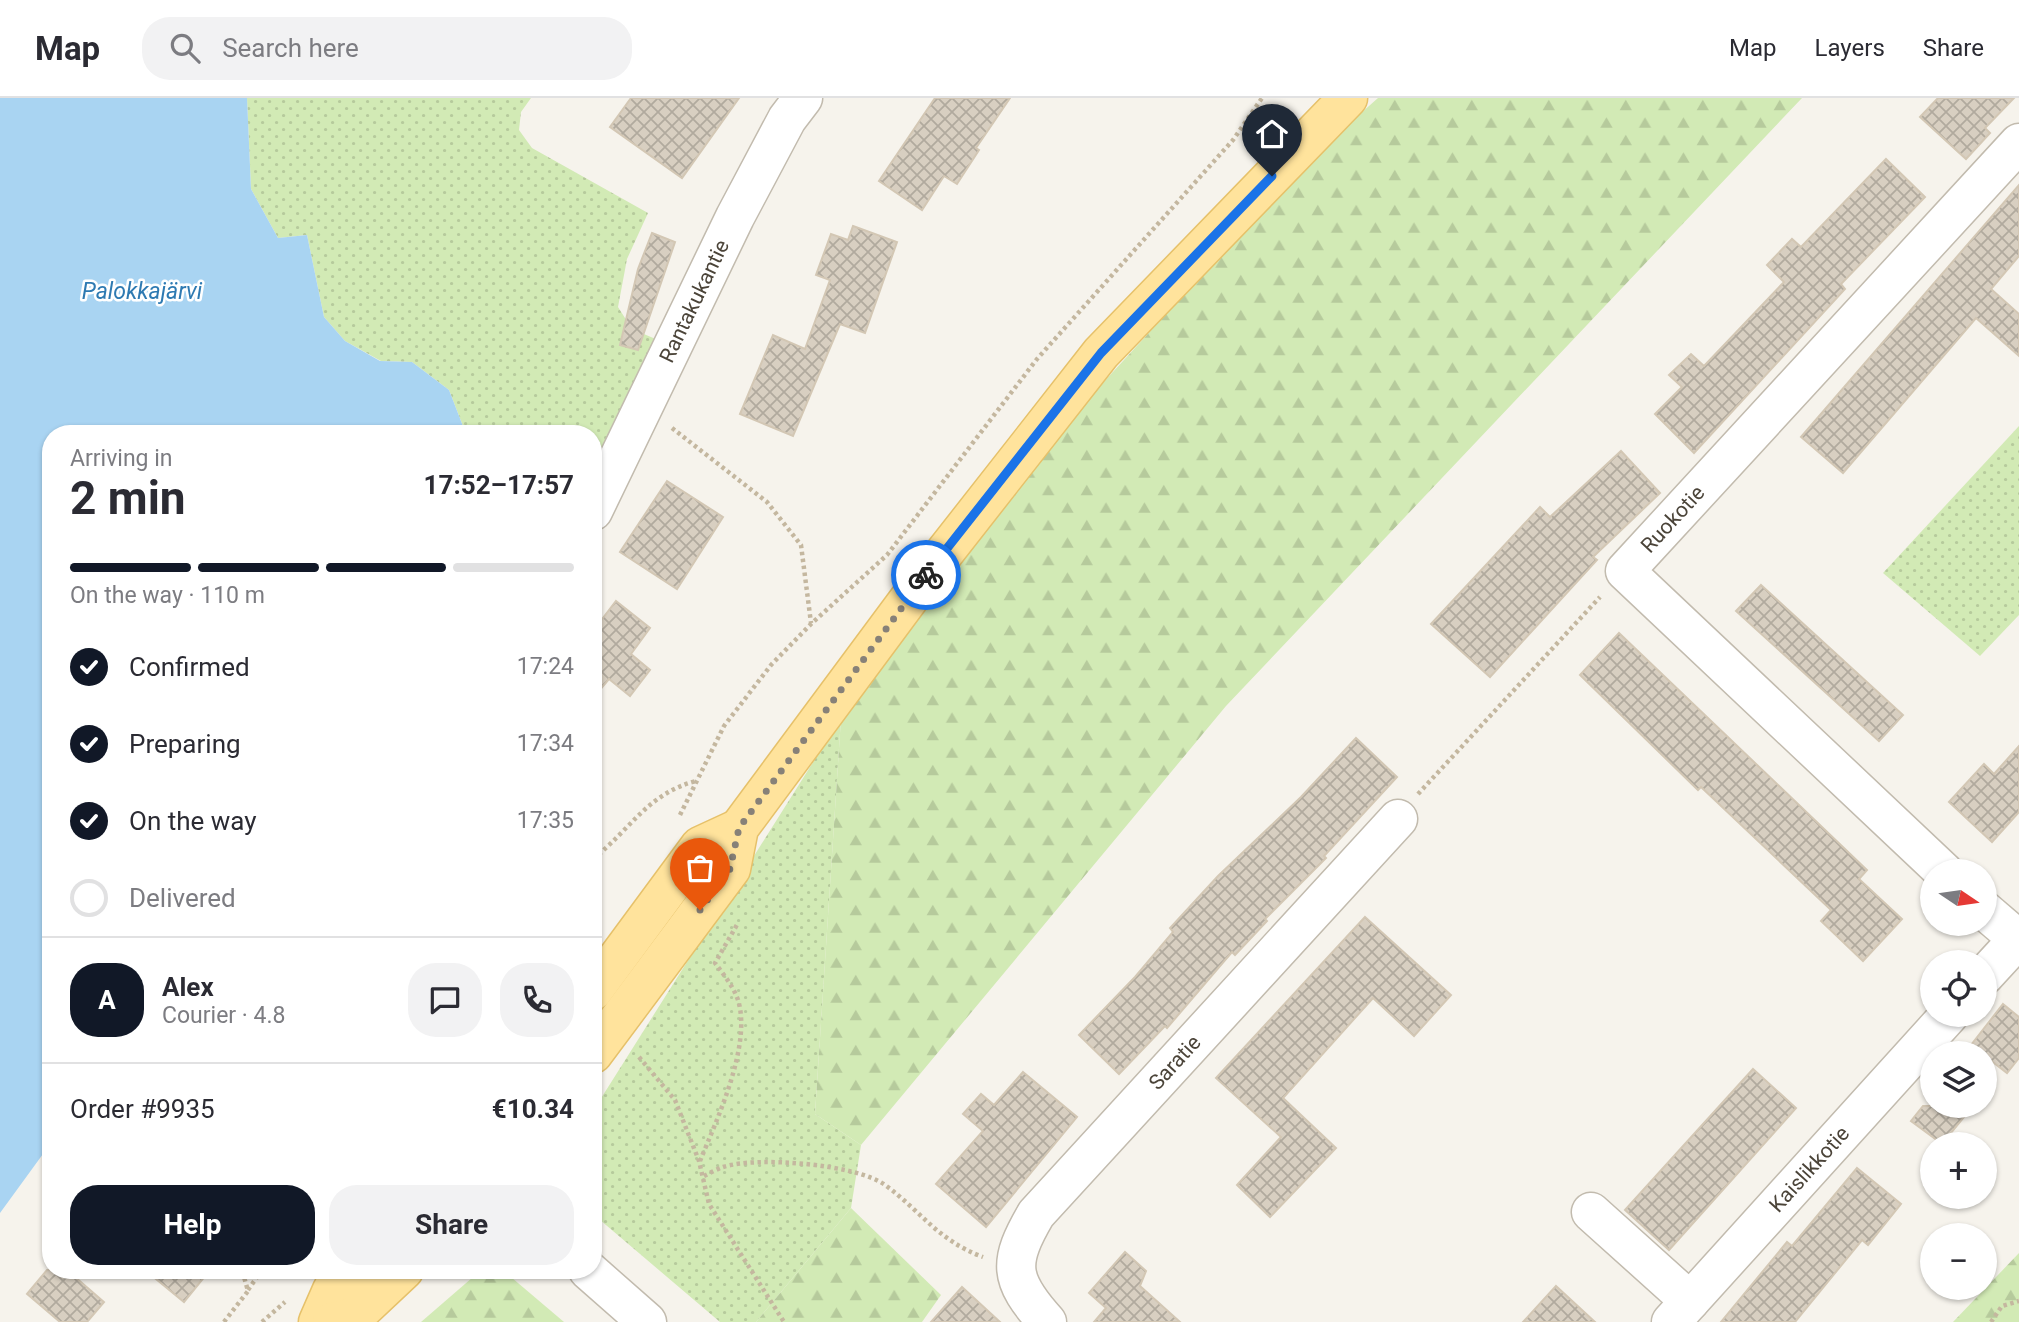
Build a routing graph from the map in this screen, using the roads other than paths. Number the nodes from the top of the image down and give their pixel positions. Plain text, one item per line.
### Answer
1 (803, 98) edge
2 (1348, 98) edge
3 (2019, 143) edge
4 (602, 491) edge
5 (1398, 819) road end
6 (739, 828) junction
7 (1930, 859) edge
8 (1997, 921) edge
9 (2018, 939) edge
10 (1997, 962) edge
11 (602, 979) edge
12 (1938, 1027) edge
13 (602, 1042) edge
14 (1591, 1212) dead end
15 (343, 1279) edge
16 (394, 1279) edge
17 (598, 1279) edge
18 (1681, 1311) edge
19 (318, 1322) edge
20 (332, 1322) edge
21 (647, 1322) edge
22 (1047, 1322) edge

1 - 4 street, Rantakukantie
2 - 6 main road
3 - 7 street, Ruokotie
5 - 22 street, Saratie
6 - 11 main road
6 - 13 main road
8 - 9 street
9 - 10 street
12 - 18 street, Kaislikkotie
14 - 18 street
15 - 19 main road
16 - 20 main road
17 - 21 street

